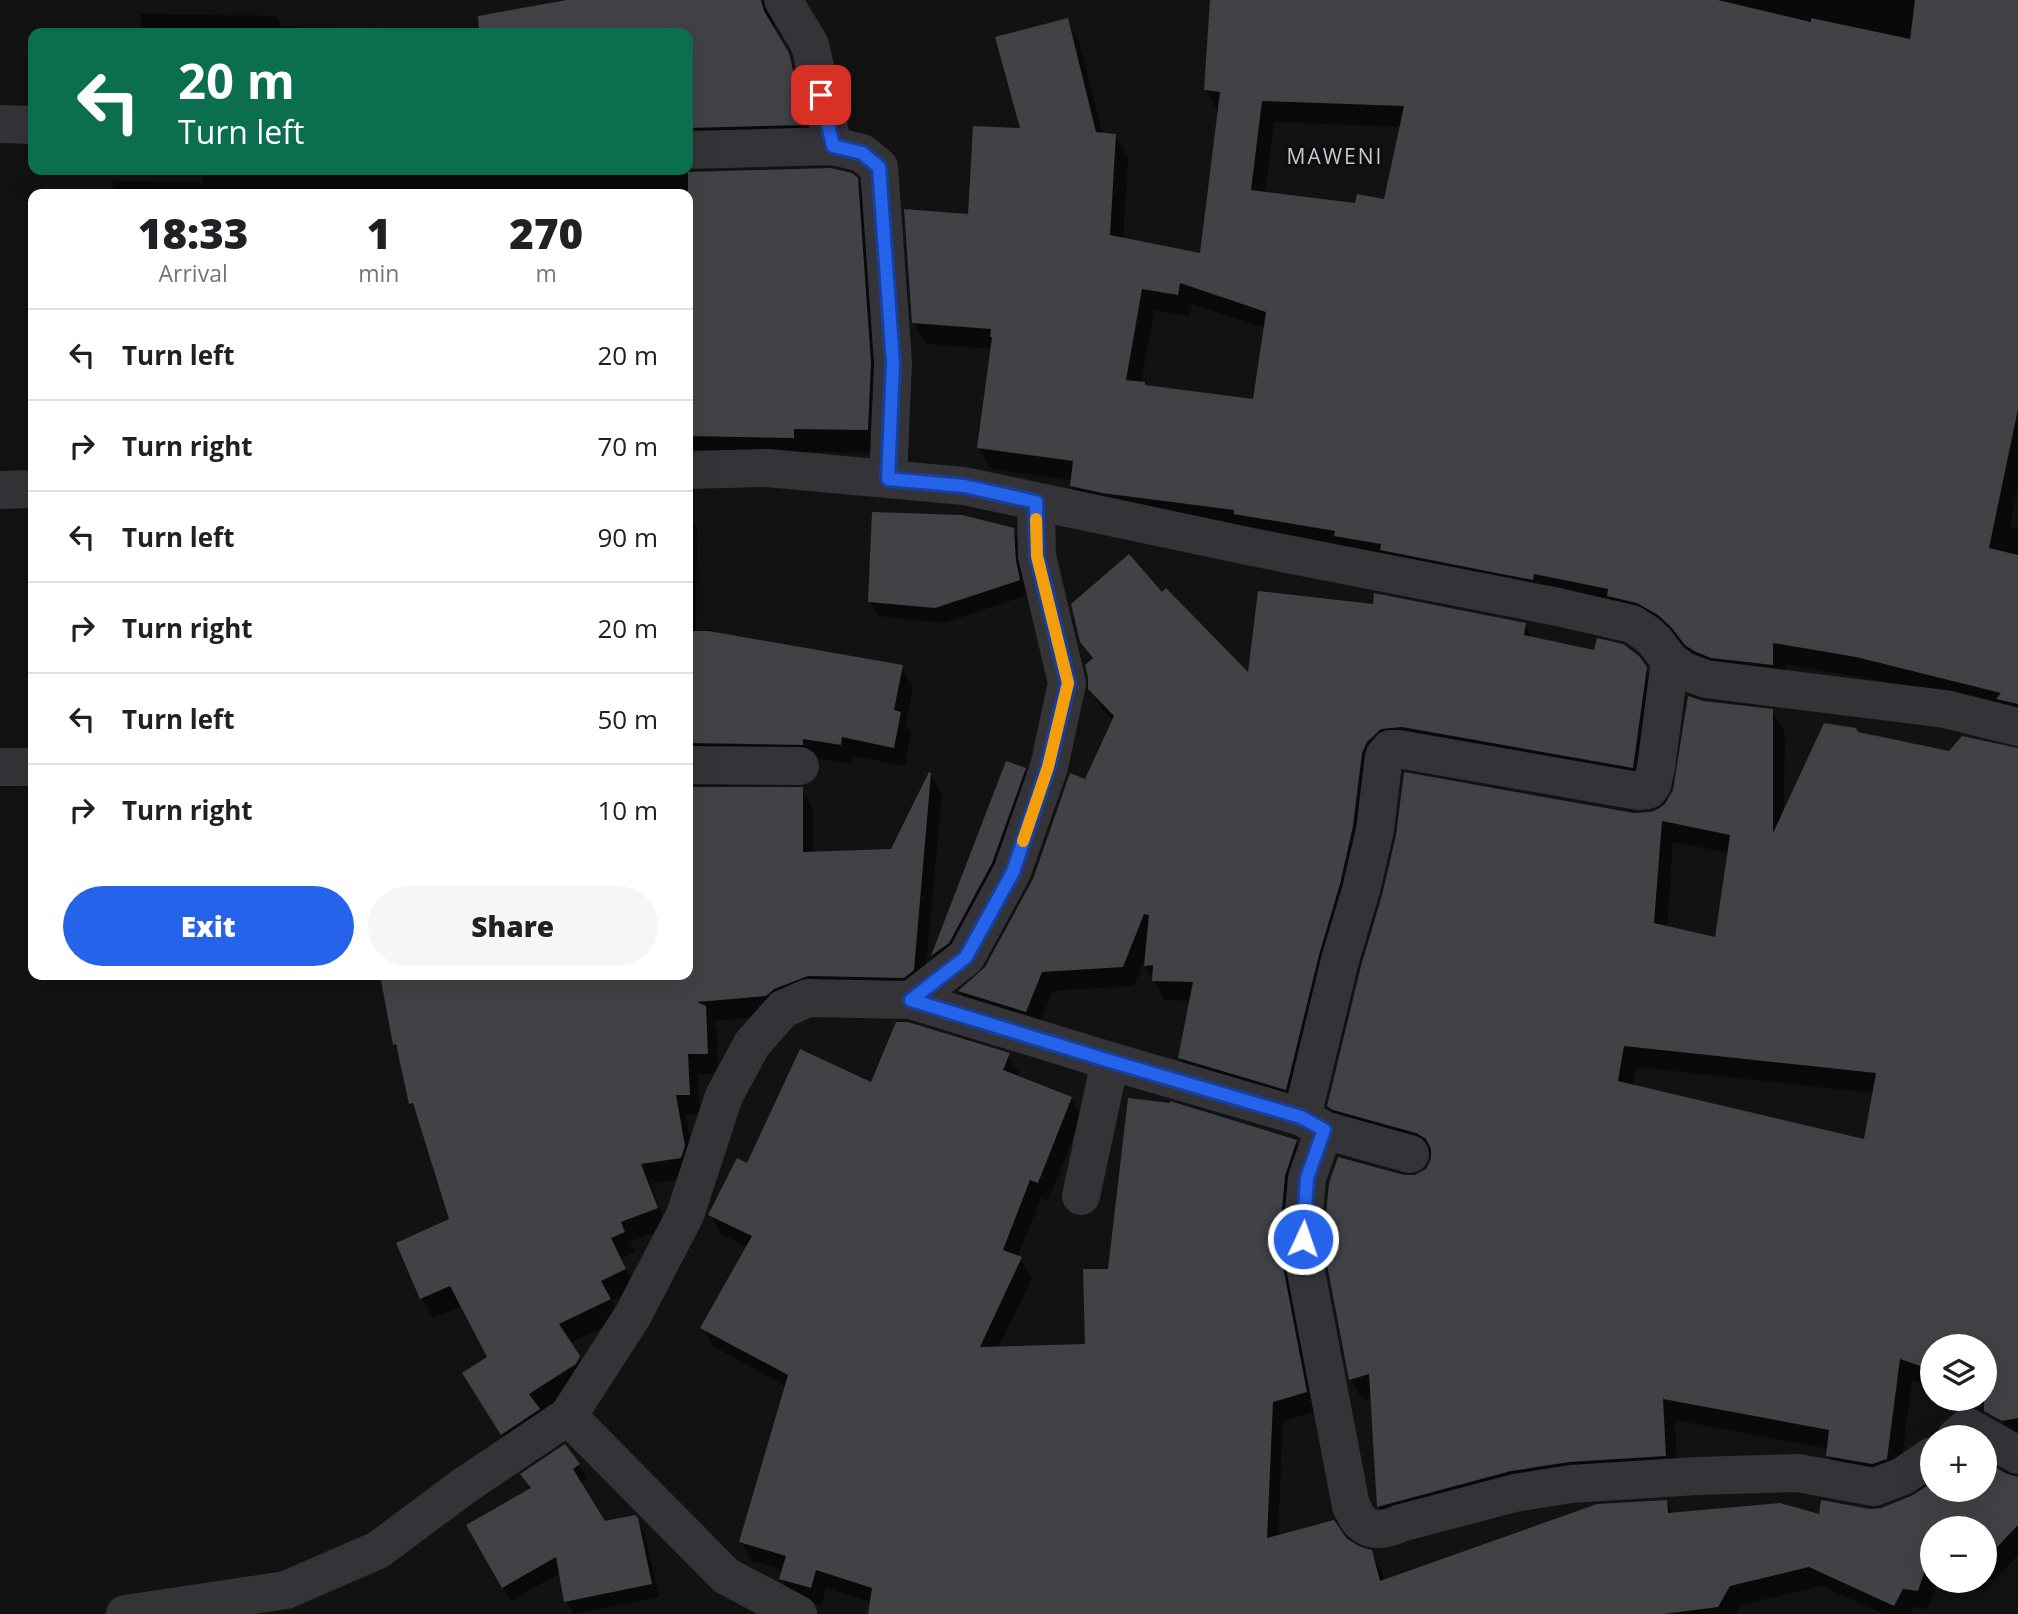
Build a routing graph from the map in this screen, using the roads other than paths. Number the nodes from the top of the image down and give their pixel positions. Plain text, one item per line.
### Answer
1 (783, 0) edge
2 (0, 124) edge
3 (28, 125) edge
4 (833, 146) junction
5 (693, 150) edge
6 (693, 470) edge
7 (888, 479) junction
8 (0, 489) edge
9 (28, 489) edge
10 (1036, 502) junction
11 (1670, 660) junction
12 (2018, 727) edge
13 (693, 765) edge
14 (800, 766) dead end
15 (0, 767) edge
16 (28, 767) edge
17 (911, 1000) junction
18 (1110, 1061) junction
19 (1313, 1124) junction
20 (1410, 1154) dead end
21 (1081, 1196) dead end
22 (568, 1416) junction
23 (1997, 1443) edge
24 (2018, 1455) edge
25 (1920, 1464) edge
26 (125, 1614) edge
27 (798, 1614) edge

1 - 4 street
2 - 3 street
4 - 5 street
4 - 7 street
6 - 7 street
7 - 10 street
8 - 9 street
10 - 11 street
10 - 17 street
11 - 12 street
11 - 19 street
13 - 14 street
15 - 16 street
17 - 18 street
17 - 22 street
18 - 19 street
18 - 21 street
19 - 20 street
19 - 25 street
22 - 26 street
22 - 27 street
23 - 24 street

